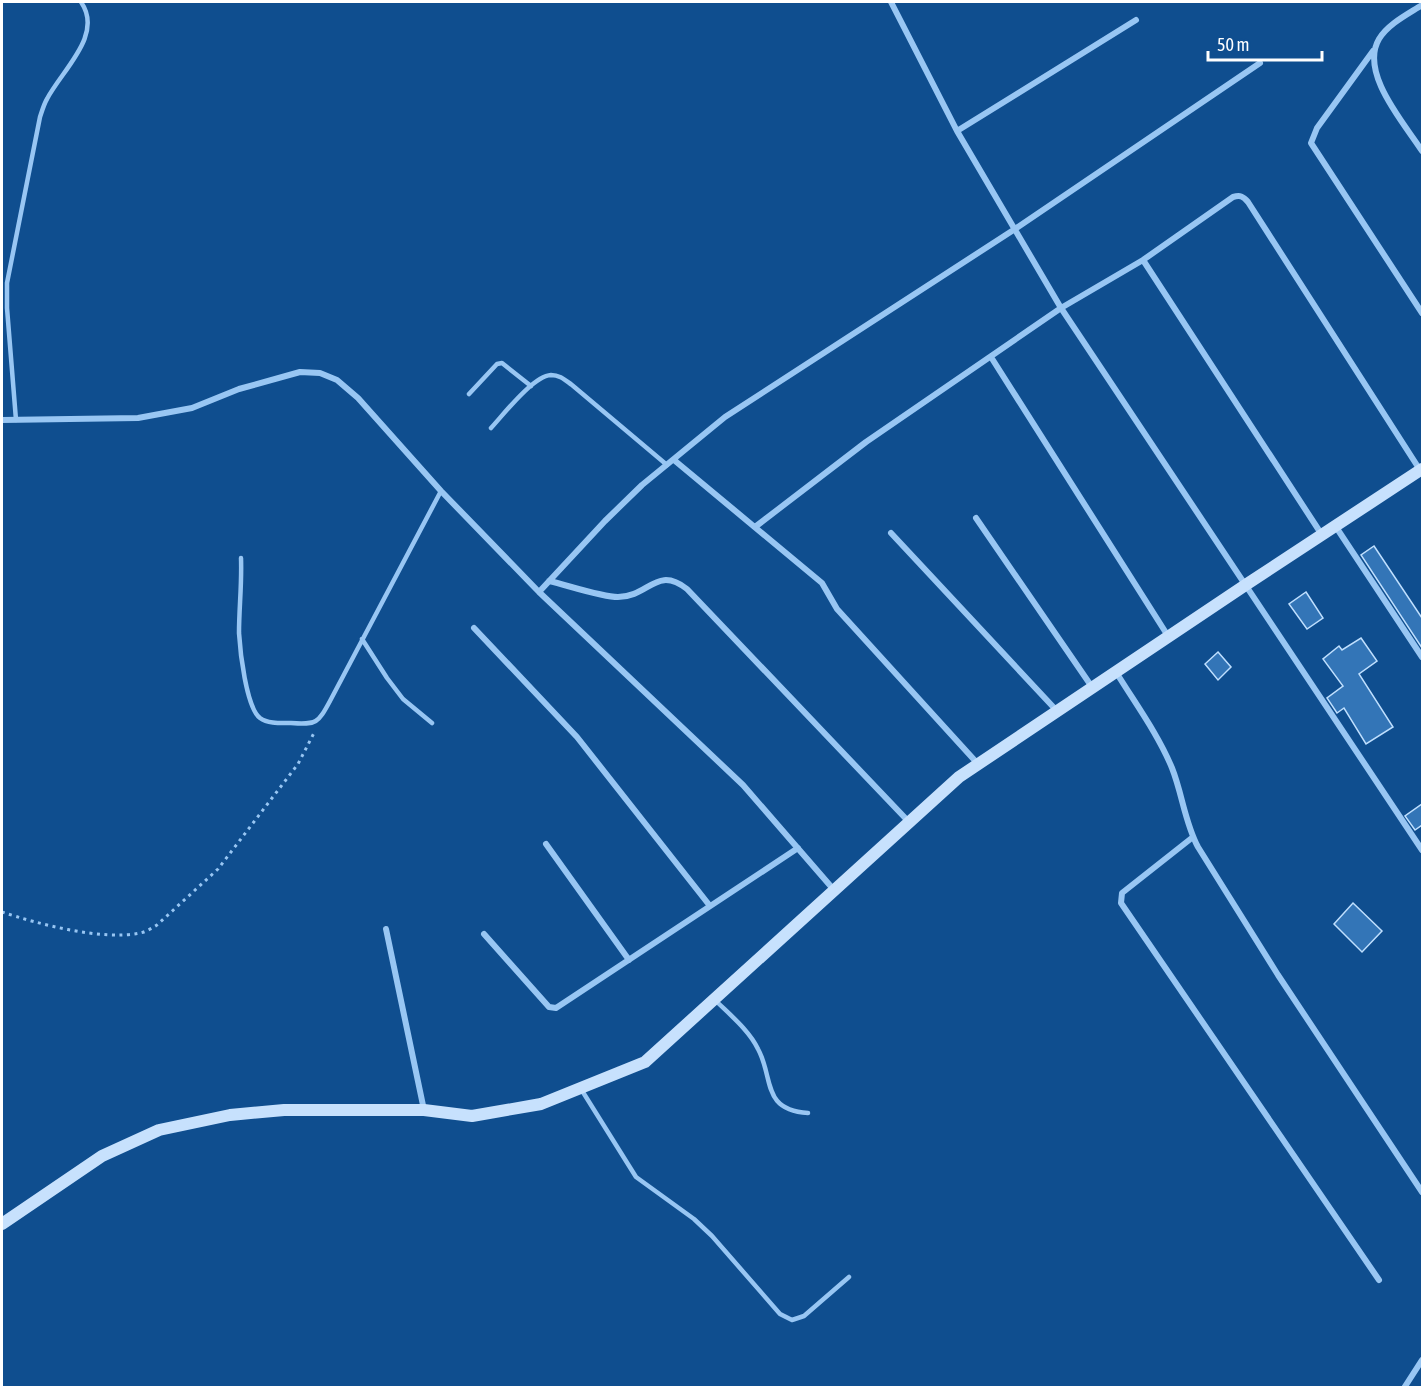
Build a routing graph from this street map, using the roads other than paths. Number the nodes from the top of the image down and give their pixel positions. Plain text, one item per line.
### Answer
1 (81, 2) edge
2 (891, 2) edge
3 (1422, 5) edge
4 (1136, 20) dead end
5 (1373, 51) junction
6 (1260, 63) dead end
7 (957, 131) junction
8 (1422, 151) edge
9 (1015, 229) junction
10 (1143, 260) junction
11 (1061, 308) junction
12 (1422, 313) edge
13 (991, 357) junction
14 (531, 386) junction
15 (469, 394) dead end
16 (2, 420) edge
17 (16, 420) junction
18 (491, 428) dead end
19 (674, 460) junction
20 (666, 465) junction
21 (1421, 470) edge
22 (441, 490) junction
23 (976, 518) dead end
24 (755, 527) junction
25 (1336, 527) junction
26 (891, 533) dead end
27 (1322, 535) junction
28 (241, 558) dead end
29 (549, 581) junction
30 (1247, 584) junction
31 (539, 592) junction
32 (474, 628) dead end
33 (1168, 636) junction
34 (362, 639) junction
35 (1422, 657) edge
36 (1116, 672) junction
37 (1092, 687) junction
38 (1057, 711) junction
39 (432, 723) dead end
40 (978, 764) junction
41 (909, 822) junction
42 (1193, 837) junction
43 (546, 844) dead end
44 (798, 848) junction
45 (1422, 849) edge
46 (834, 890) junction
47 (710, 906) junction
48 (386, 929) dead end
49 (484, 934) dead end
50 (629, 960) junction
51 (714, 999) junction
52 (580, 1089) junction
53 (424, 1110) junction
54 (808, 1113) dead end
55 (1422, 1178) edge
56 (1416, 1182) junction
57 (1422, 1192) edge
58 (2, 1224) edge
59 (849, 1277) dead end
60 (1379, 1280) dead end
61 (1422, 1360) edge
62 (1404, 1388) edge

1 - 17 lane
2 - 7 street
3 - 5 street
4 - 7 street
5 - 8 street
5 - 12 street
6 - 9 street
7 - 9 street
9 - 11 street
9 - 19 street
10 - 11 street
10 - 21 street
10 - 27 street
11 - 13 street
11 - 30 street
13 - 24 street
13 - 33 street
14 - 15 lane
14 - 18 lane
14 - 20 lane
16 - 17 street
17 - 22 street
19 - 20 street
19 - 24 street
20 - 29 street
21 - 25 main road
22 - 31 street
22 - 34 lane
23 - 37 street
24 - 40 street
25 - 27 main road
25 - 35 street
26 - 38 street
27 - 30 main road
28 - 34 lane
29 - 31 street
29 - 41 street
30 - 33 main road
30 - 45 street
31 - 44 street
32 - 47 street
33 - 36 main road
34 - 39 lane
36 - 37 main road
36 - 42 street
37 - 38 main road
38 - 40 main road
40 - 41 main road
41 - 46 main road
42 - 56 street
42 - 60 street
43 - 50 street
44 - 46 street
44 - 47 street
46 - 51 main road
47 - 50 street
48 - 53 street
49 - 50 street
51 - 52 main road
51 - 54 lane
52 - 53 main road
52 - 59 lane
53 - 58 main road
55 - 56 street
56 - 57 street
61 - 62 street

